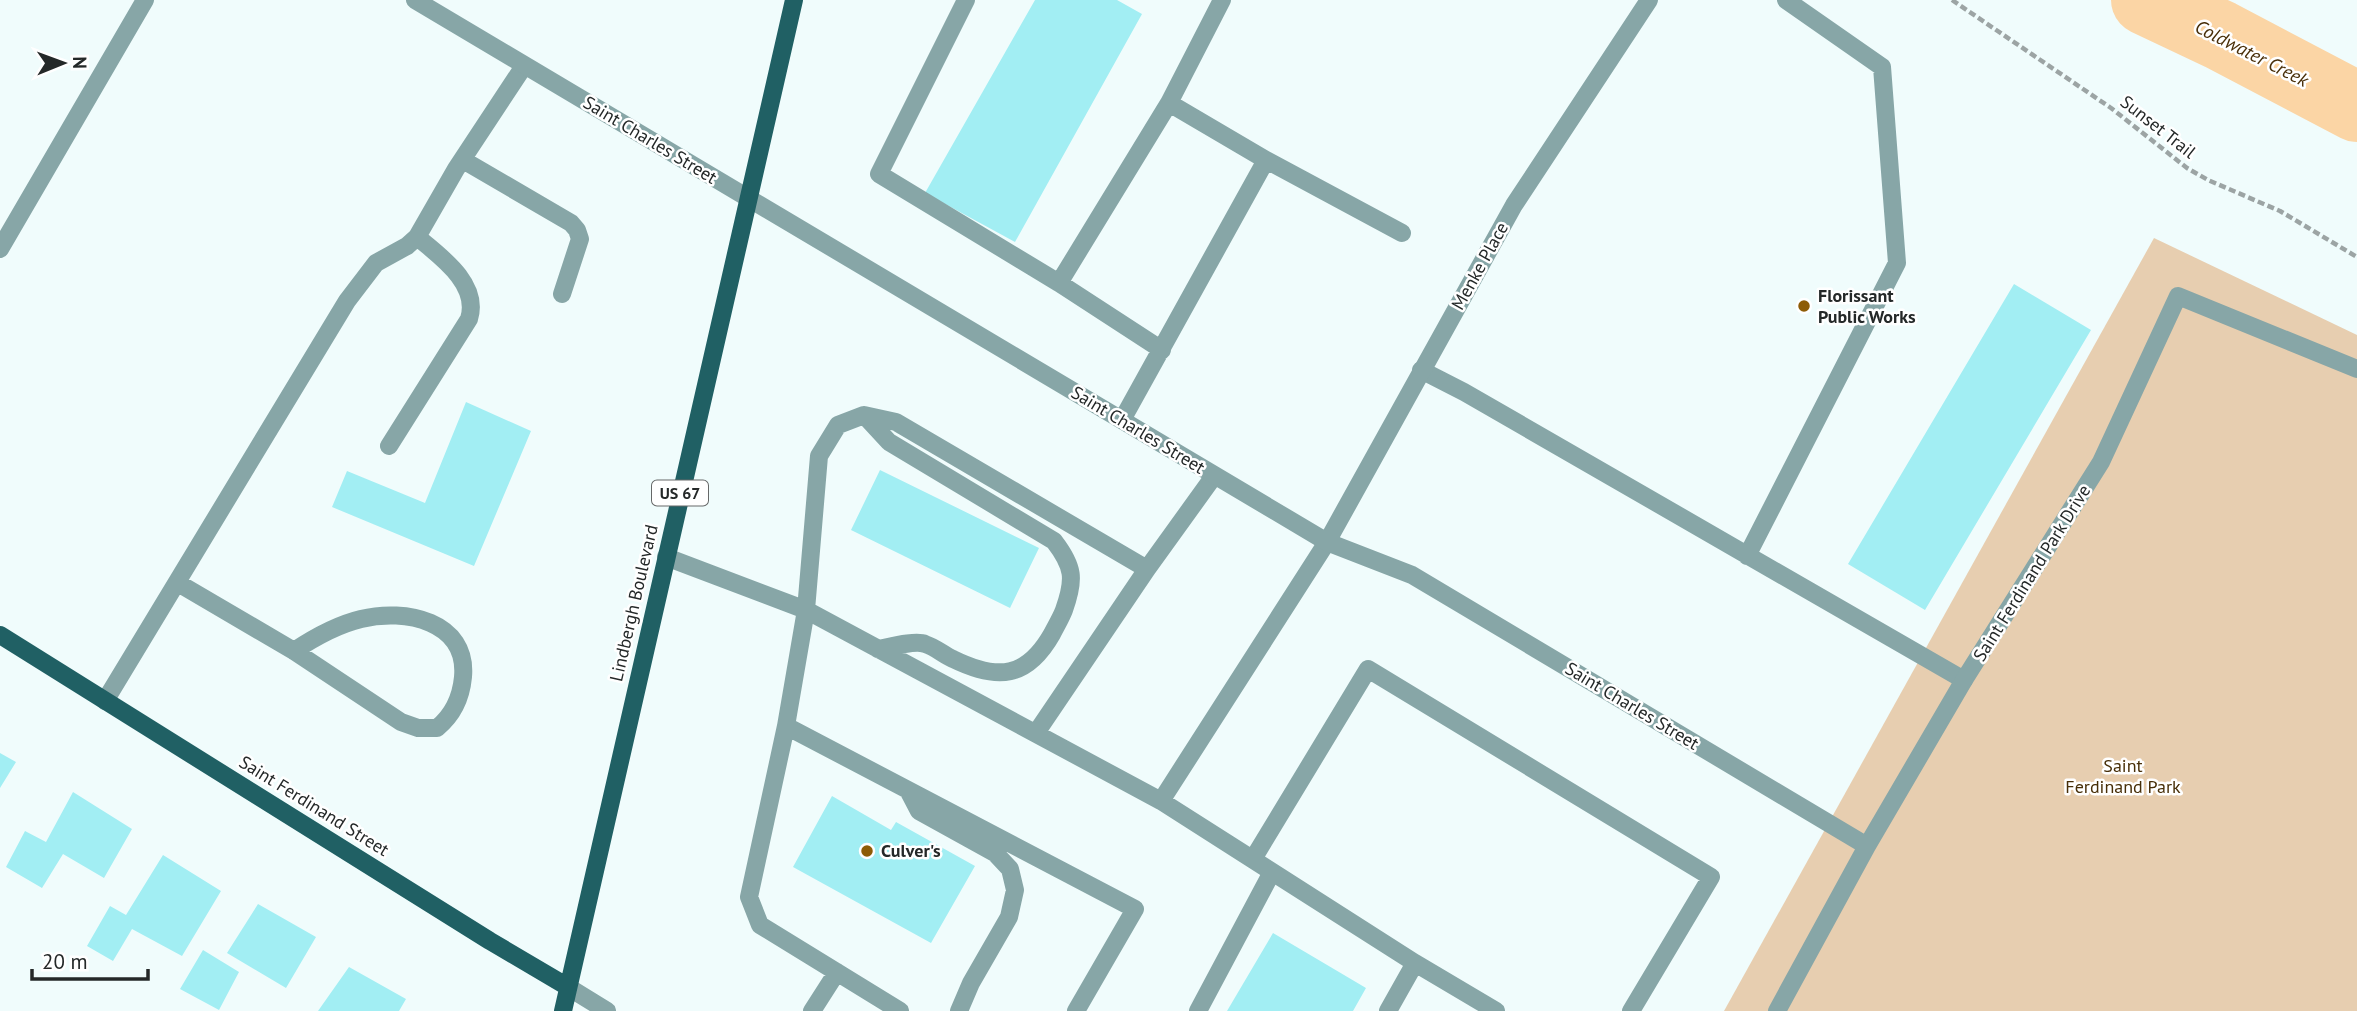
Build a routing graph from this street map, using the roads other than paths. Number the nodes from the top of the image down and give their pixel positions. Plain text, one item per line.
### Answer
1 (145, 0) edge
2 (415, 0) edge
3 (794, 0) edge
4 (966, 0) edge
5 (1222, 0) edge
6 (1649, 0) edge
7 (1786, 0) edge
8 (524, 66) junction
9 (1169, 103) junction
10 (463, 160) junction
11 (1266, 160) junction
12 (748, 198) junction
13 (1402, 233) dead end
14 (417, 237) junction
15 (0, 249) edge
16 (1059, 283) junction
17 (562, 294) dead end
18 (1162, 351) junction
19 (2357, 369) edge
20 (1421, 370) junction
21 (864, 415) junction
22 (1122, 420) junction
23 (389, 446) dead end
24 (1214, 476) junction
25 (1326, 542) junction
26 (1747, 556) junction
27 (666, 557) junction
28 (1147, 569) junction
29 (178, 583) junction
30 (806, 610) junction
31 (0, 635) edge
32 (878, 649) junction
33 (294, 651) junction
34 (1964, 680) junction
35 (105, 701) junction
36 (786, 726) junction
37 (1036, 733) junction
38 (908, 790) junction
39 (1161, 801) junction
40 (1867, 846) junction
41 (1253, 859) junction
42 (1272, 872) junction
43 (1415, 963) junction
44 (837, 972) junction
45 (568, 987) junction
46 (562, 1011) edge
47 (607, 1011) edge
48 (811, 1011) edge
49 (900, 1011) edge
50 (959, 1011) edge
51 (1076, 1011) edge
52 (1198, 1011) edge
53 (1388, 1011) edge
54 (1496, 1011) edge
55 (1631, 1011) edge
56 (1777, 1011) edge

1 - 15 street
2 - 8 street, Saint Charles Street
3 - 12 main road, Lindbergh Boulevard / US 67
4 - 16 street
5 - 9 street
6 - 20 street, Menke Place
7 - 26 street
8 - 10 street
8 - 12 street, Saint Charles Street
9 - 11 street
9 - 16 street
10 - 14 street
10 - 17 street
11 - 13 street
11 - 18 street
12 - 22 street, Saint Charles Street
12 - 27 main road, Lindbergh Boulevard / US 67
14 - 23 street
14 - 29 street
16 - 18 street
18 - 22 street
19 - 34 street, Saint Ferdinand Park Drive
20 - 25 street, Menke Place
20 - 26 street
21 - 28 street
21 - 30 street
21 - 32 street
22 - 24 street, Saint Charles Street
24 - 25 street, Saint Charles Street
24 - 28 street
25 - 39 street, Menke Place
25 - 40 street, Saint Charles Street
26 - 34 street
27 - 30 street
27 - 45 main road, Lindbergh Boulevard / US 67
28 - 37 street
29 - 33 street
29 - 35 street
30 - 32 street
30 - 36 street
31 - 35 main road, Saint Ferdinand Street
32 - 37 street
33 - 33 street
34 - 40 street, Saint Ferdinand Park Drive
35 - 45 main road, Saint Ferdinand Street
36 - 38 street
36 - 44 street
37 - 39 street
38 - 50 street
38 - 51 street
39 - 41 street
40 - 56 street, Saint Ferdinand Park Drive
41 - 42 street
41 - 55 street
42 - 43 street
42 - 52 street
43 - 53 street
43 - 54 street
44 - 48 street
44 - 49 street
45 - 46 main road, Lindbergh Boulevard / US 67
45 - 47 street, Saint Ferdinand Street

